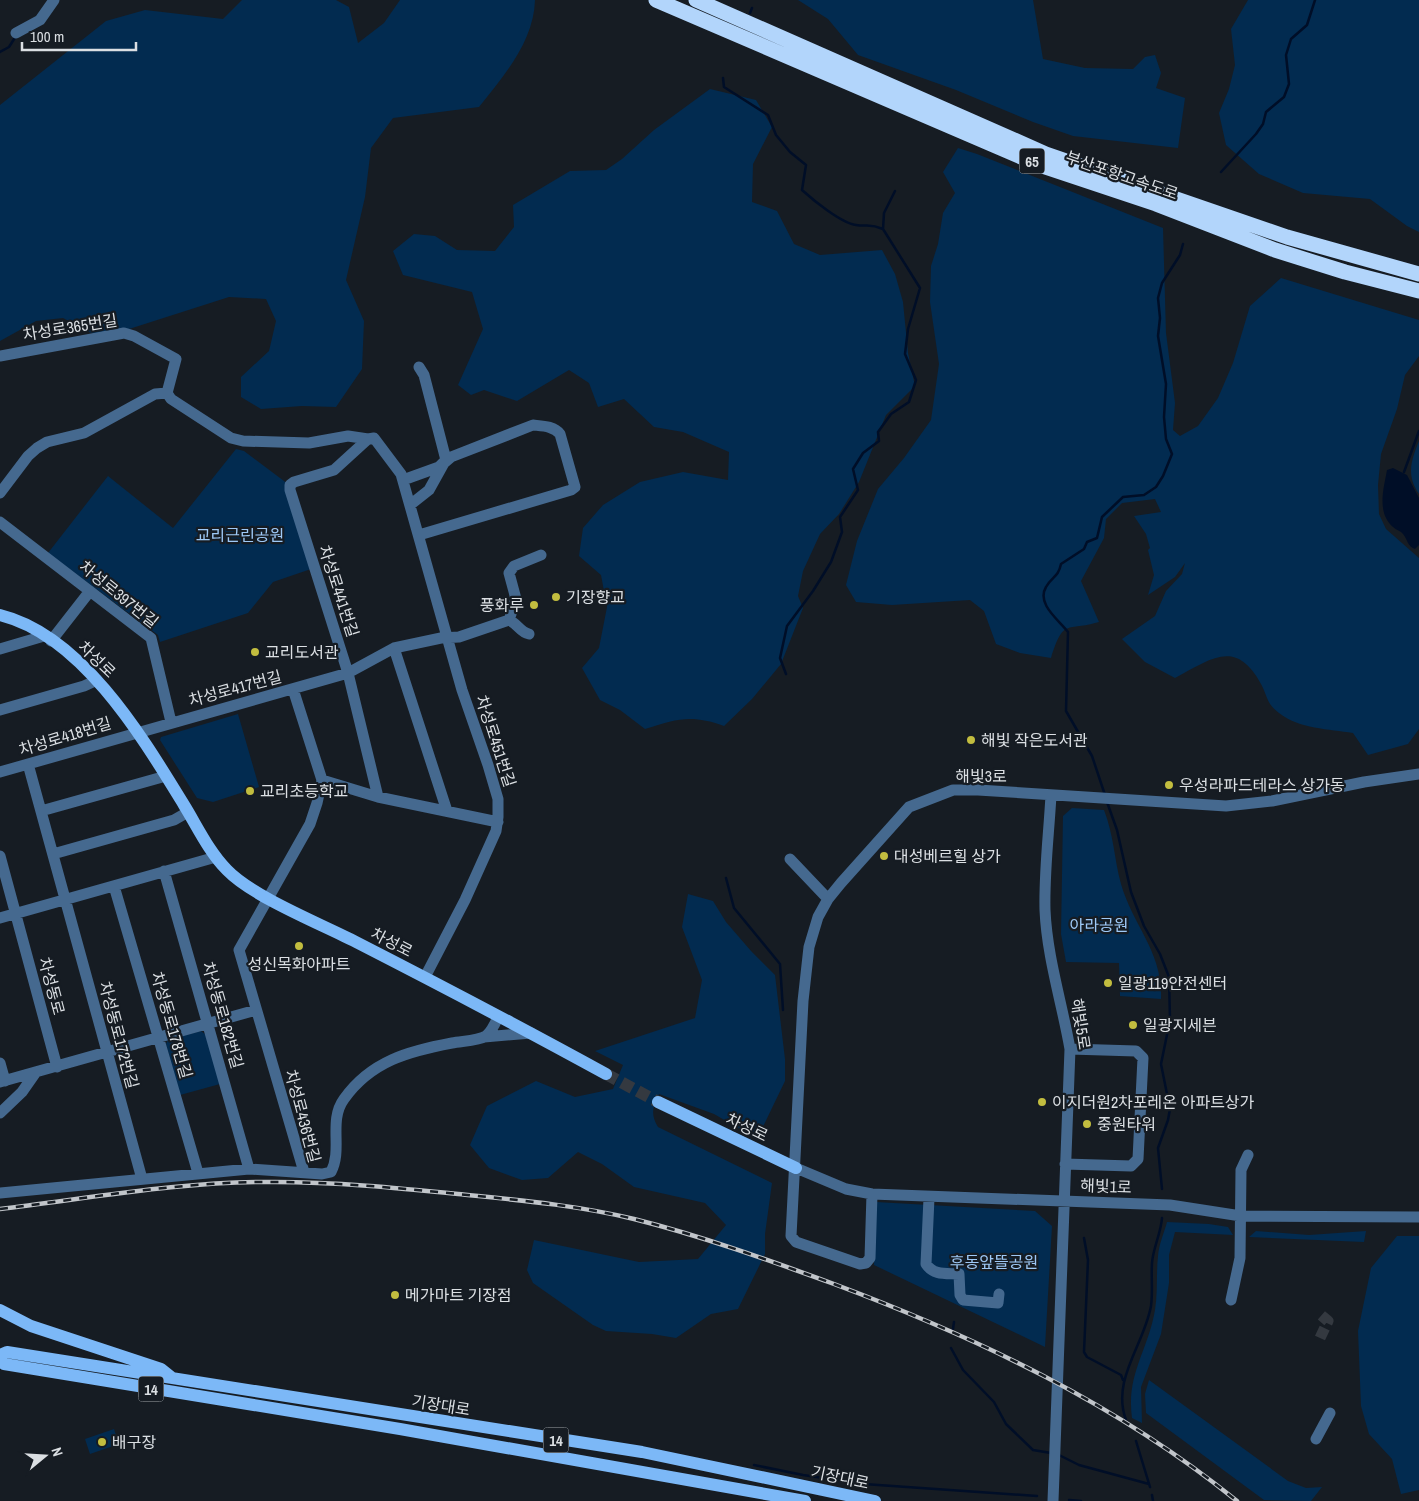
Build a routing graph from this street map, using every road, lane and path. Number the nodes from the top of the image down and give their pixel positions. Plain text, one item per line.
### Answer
1 (54, 0) edge
2 (656, 0) edge
3 (696, 0) edge
4 (17, 33) dead end
5 (1419, 274) edge
6 (1419, 291) edge
7 (0, 356) edge
8 (419, 367) dead end
9 (167, 393) junction
10 (368, 439) junction
11 (444, 463) junction
12 (403, 480) junction
13 (0, 492) edge
14 (410, 505) junction
15 (0, 522) edge
16 (419, 535) junction
17 (541, 555) dead end
18 (90, 591) junction
19 (0, 615) edge
20 (509, 620) junction
21 (530, 634) dead end
22 (449, 637) junction
23 (48, 638) junction
24 (0, 648) edge
25 (394, 648) junction
26 (348, 673) junction
27 (97, 680) junction
28 (293, 689) junction
29 (0, 710) edge
30 (171, 722) junction
31 (138, 731) junction
32 (28, 764) junction
33 (0, 772) edge
34 (1419, 774) edge
35 (166, 776) junction
36 (322, 780) junction
37 (1051, 795) junction
38 (378, 796) junction
39 (41, 811) junction
40 (447, 811) junction
41 (188, 812) junction
42 (498, 822) junction
43 (53, 854) junction
44 (0, 856) edge
45 (216, 856) junction
46 (790, 859) dead end
47 (164, 872) junction
48 (114, 886) junction
49 (268, 897) junction
50 (828, 899) junction
51 (65, 900) junction
52 (16, 914) junction
53 (0, 918) edge
54 (426, 977) junction
55 (256, 1010) junction
56 (498, 1017) junction
57 (208, 1024) junction
58 (531, 1033) junction
59 (484, 1037) junction
60 (160, 1038) junction
61 (1070, 1050) junction
62 (107, 1052) junction
63 (0, 1063) edge
64 (57, 1067) junction
65 (36, 1072) junction
66 (606, 1074) tunnel mouth
67 (2, 1082) edge
68 (658, 1102) tunnel mouth
69 (0, 1113) edge
70 (1248, 1155) dead end
71 (1065, 1164) junction
72 (796, 1168) junction
73 (249, 1169) junction
74 (304, 1172) junction
75 (198, 1173) junction
76 (142, 1179) junction
77 (0, 1193) edge
78 (872, 1194) junction
79 (929, 1198) junction
80 (1064, 1201) junction
81 (1241, 1216) junction
82 (1419, 1217) edge
83 (999, 1294) dead end
84 (1234, 1300) dead end
85 (0, 1310) edge
86 (0, 1354) edge
87 (0, 1360) edge
88 (173, 1379) junction
89 (1330, 1413) dead end
90 (1316, 1439) dead end
91 (805, 1501) edge
92 (875, 1501) edge
93 (1053, 1501) edge

1 - 4 street
2 - 6 highway, 부산포항고속도로 / 65
3 - 5 highway, 부산포항고속도로 / 65
7 - 9 street, 차성로365번길
8 - 11 street
9 - 10 street
9 - 13 street
10 - 12 street, 차성로451번길
10 - 26 street, 차성로441번길
11 - 12 street
11 - 14 street
11 - 16 street
12 - 14 street, 차성로451번길
14 - 16 street, 차성로451번길
15 - 18 street, 차성로397번길
16 - 22 street, 차성로451번길
17 - 20 street
18 - 23 street
18 - 30 street, 차성로397번길
19 - 23 main road, 차성로
20 - 21 street
20 - 22 street, 차성로417번길
22 - 25 street, 차성로417번길
22 - 42 street, 차성로451번길
23 - 24 street
23 - 27 main road, 차성로
25 - 26 street, 차성로417번길
25 - 40 street
26 - 28 street, 차성로417번길
26 - 38 street, 차성로441번길
27 - 29 street
27 - 31 main road, 차성로
28 - 30 street, 차성로417번길
28 - 36 street
30 - 31 street, 차성로417번길
31 - 32 street, 차성로418번길
31 - 35 main road, 차성로
32 - 33 street, 차성로418번길
32 - 39 street
34 - 37 street, 해빛3로
35 - 39 street
35 - 41 main road, 차성로
36 - 38 street
36 - 49 street, 차성로436번길
37 - 50 street, 해빛3로
37 - 61 street, 해빛5로
38 - 40 street
39 - 43 street
40 - 42 street
41 - 43 street
41 - 45 main road, 차성로
42 - 54 street, 차성로451번길
43 - 51 street
44 - 52 street, 차성동로
45 - 47 street
45 - 49 main road, 차성로
46 - 50 street
47 - 48 street
47 - 57 street, 차성동로182번길
48 - 51 street
48 - 60 street, 차성동로178번길
49 - 54 main road, 차성로
49 - 55 street, 차성로436번길
50 - 72 street, 해빛3로
51 - 52 street
51 - 62 street, 차성동로172번길
52 - 53 street
52 - 64 street, 차성동로
54 - 56 main road, 차성로
55 - 57 street
55 - 74 street, 차성로436번길
56 - 58 main road, 차성로
56 - 59 street
57 - 60 street
57 - 73 street, 차성동로182번길
58 - 59 street
58 - 66 main road, 차성로
59 - 74 street
60 - 62 street
60 - 75 street, 차성동로178번길
61 - 71 street, 해빛5로
61 - 71 street
62 - 64 street
62 - 76 street, 차성동로172번길
63 - 67 street
64 - 65 street
65 - 67 street
65 - 69 street
68 - 72 main road, 차성로
70 - 81 street
71 - 80 street, 해빛5로
72 - 78 street, 해빛1로
72 - 78 street, 해빛3로
73 - 74 street, 차성로436번길
73 - 75 street, 차성로436번길
75 - 76 street, 차성로436번길
76 - 77 street, 차성로436번길
78 - 79 street, 해빛1로
79 - 80 street, 해빛1로
79 - 83 street
80 - 81 street, 해빛1로
80 - 93 street, 해빛5로
81 - 82 street, 해빛1로
81 - 84 street
85 - 88 main road
86 - 88 main road, 기장대로 / 14
87 - 91 main road, 기장대로 / 14
88 - 92 main road, 기장대로 / 14
89 - 90 street

